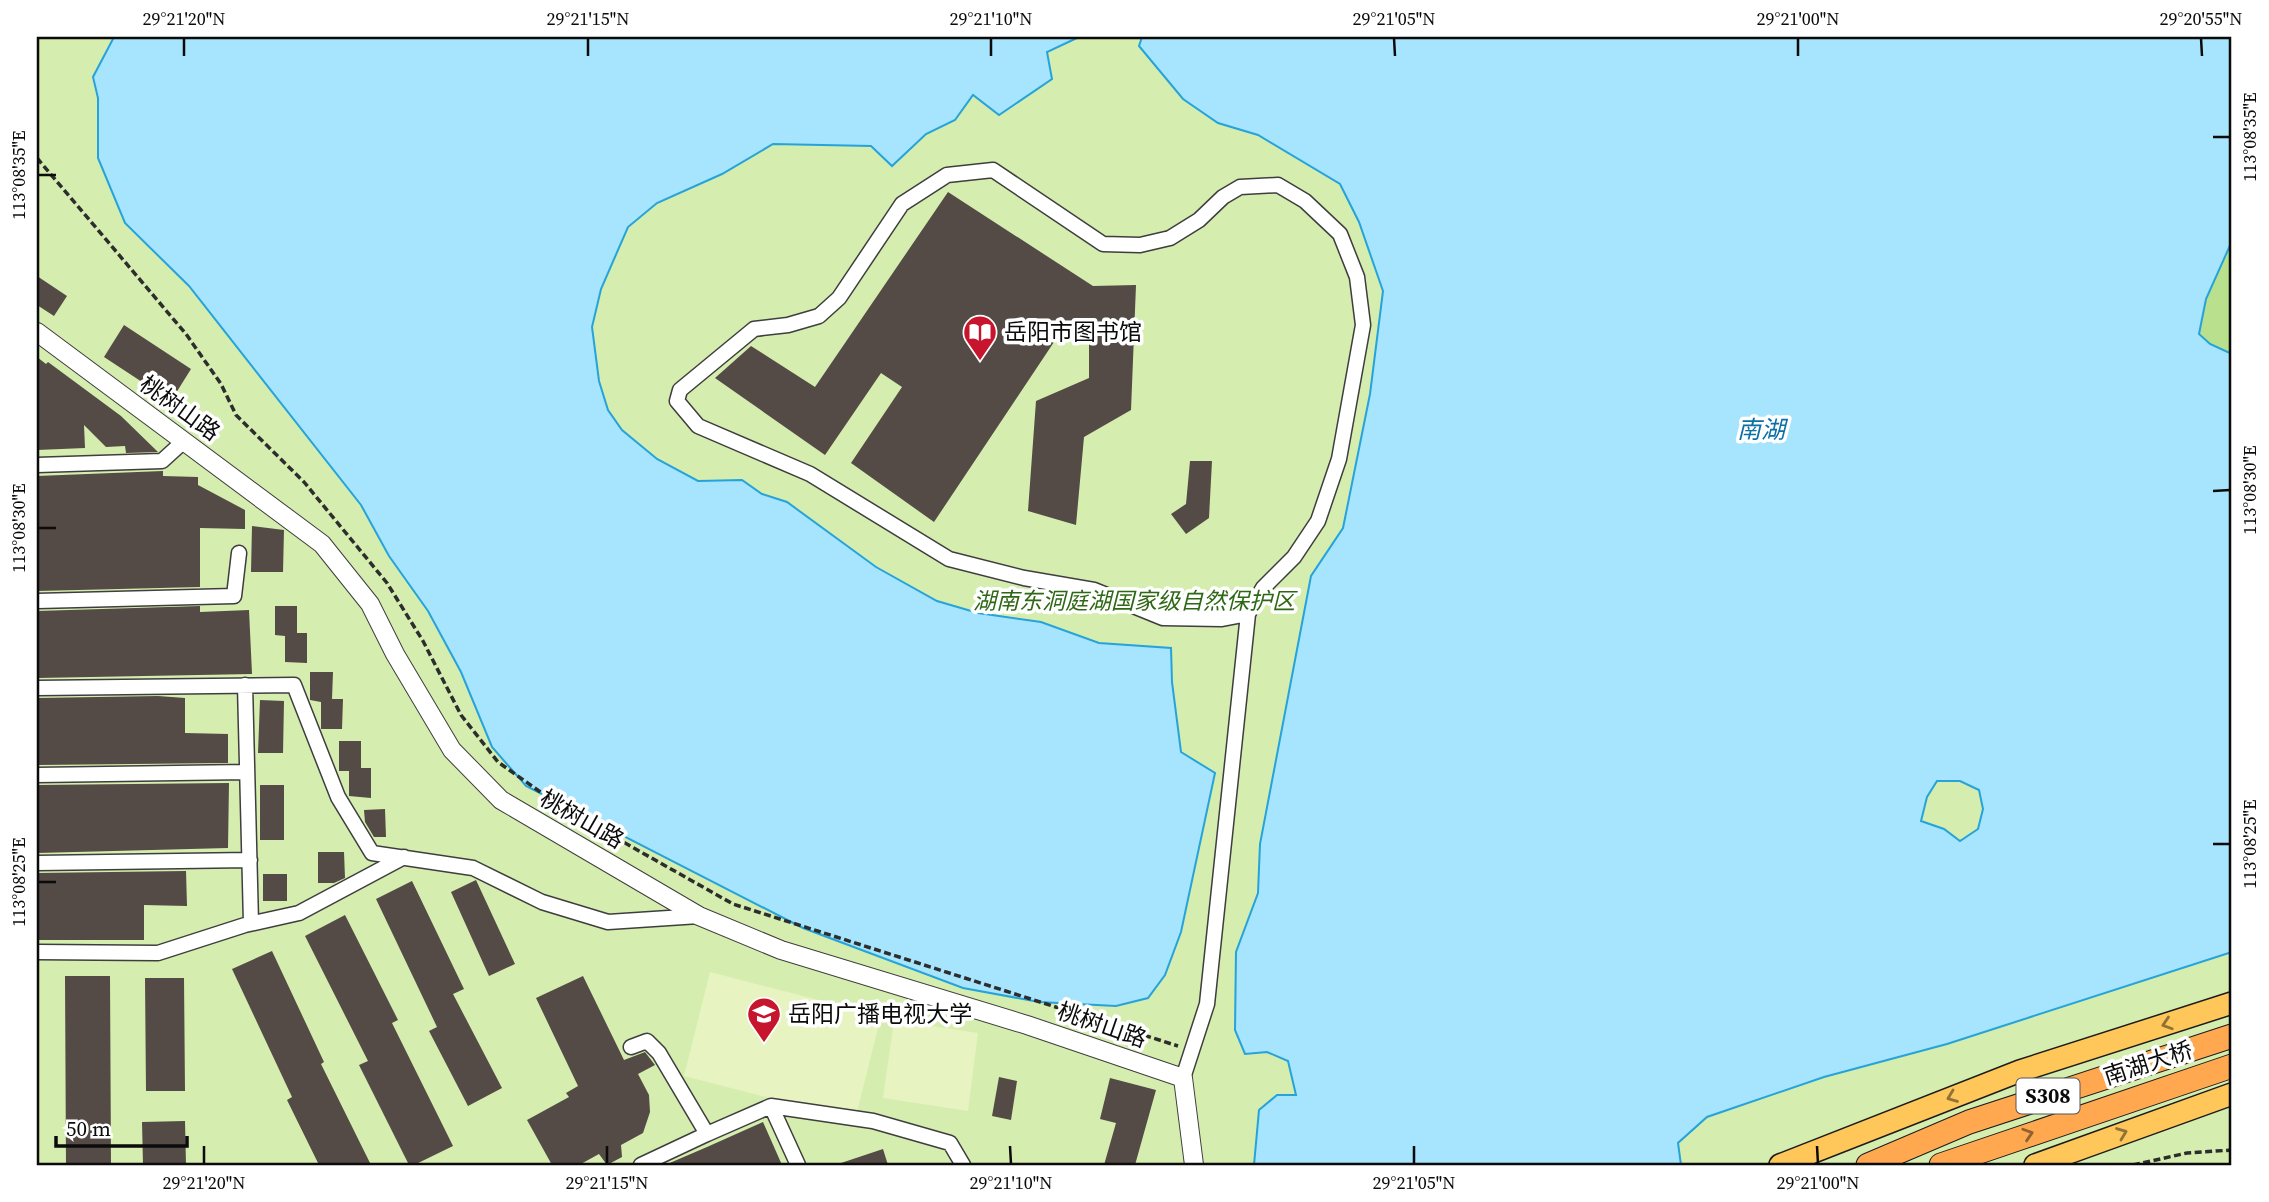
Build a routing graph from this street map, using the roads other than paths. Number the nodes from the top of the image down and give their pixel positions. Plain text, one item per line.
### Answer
1 (37, 332) edge
2 (184, 441) junction
3 (37, 465) edge
4 (239, 553) dead end
5 (37, 601) edge
6 (1248, 614) junction
7 (245, 685) junction
8 (37, 688) edge
9 (247, 772) junction
10 (37, 775) edge
11 (404, 857) junction
12 (250, 860) junction
13 (37, 863) edge
14 (699, 916) junction
15 (251, 923) junction
16 (37, 952) edge
17 (2232, 1003) edge
18 (2232, 1036) edge
19 (631, 1047) dead end
20 (2232, 1066) edge
21 (1183, 1078) junction
22 (2232, 1094) edge
23 (771, 1106) junction
24 (707, 1134) junction
25 (641, 1165) edge
26 (798, 1165) edge
27 (963, 1165) edge
28 (1194, 1165) edge
29 (1780, 1165) edge
30 (1868, 1165) edge
31 (1941, 1165) edge
32 (2035, 1165) edge

1 - 2 street, 桃树山路
2 - 3 street
2 - 14 street, 桃树山路
4 - 5 street
6 - 6 street
6 - 21 street
7 - 8 street
7 - 9 street
7 - 11 street
9 - 10 street
9 - 12 street
11 - 14 street
11 - 15 street
12 - 13 street
12 - 15 street
14 - 21 street, 桃树山路
15 - 16 street
17 -> 29 main road
18 - 30 highway, 南湖大桥 / S308
19 - 24 street
31 -> 20 highway, 南湖大桥 / S308
21 - 28 street
32 -> 22 main road
23 - 24 street
23 - 26 street
23 - 27 street
24 - 25 street

